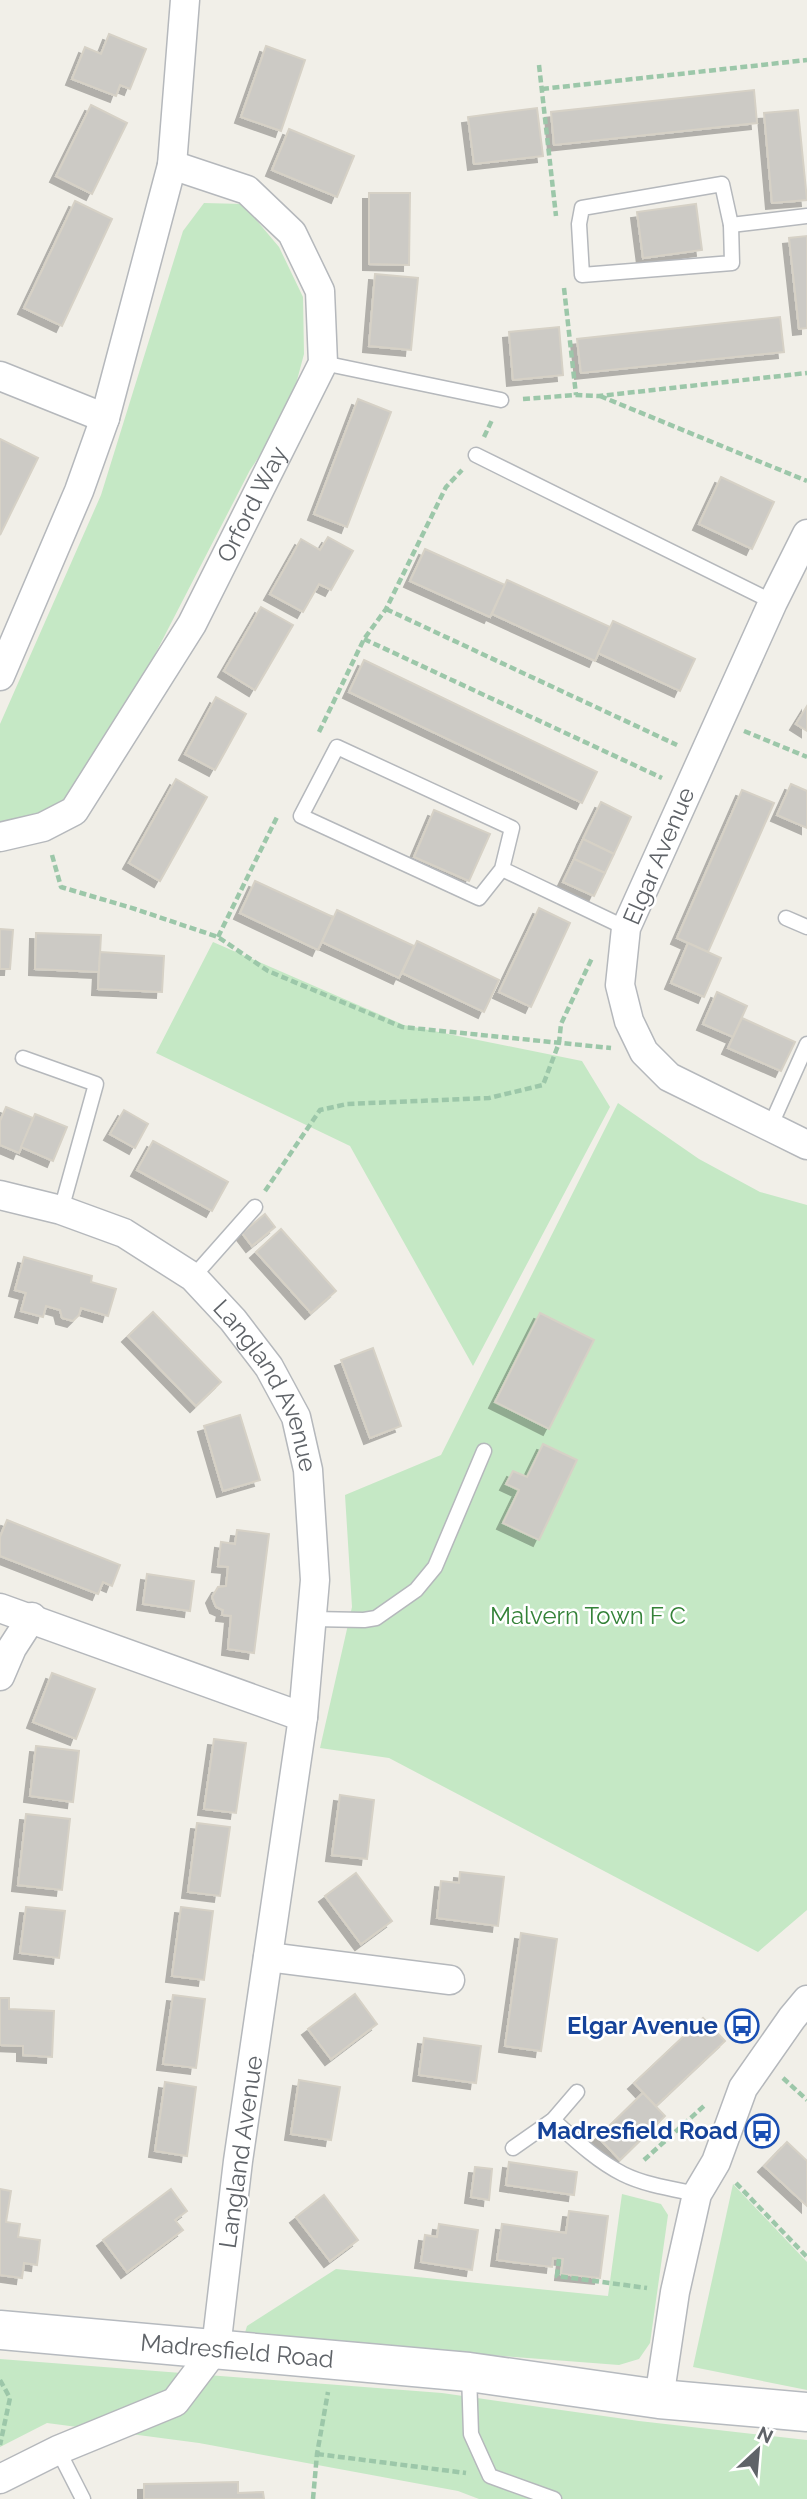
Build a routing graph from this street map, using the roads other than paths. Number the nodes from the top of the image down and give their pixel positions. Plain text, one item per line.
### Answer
1 (185, 0) edge
2 (172, 165) junction
3 (807, 216) edge
4 (731, 225) junction
5 (323, 363) junction
6 (0, 376) edge
7 (500, 401) road end
8 (105, 418) junction
9 (476, 455) road end
10 (807, 534) edge
11 (773, 602) junction
12 (0, 676) edge
13 (0, 837) edge
14 (502, 869) junction
15 (786, 918) dead end
16 (618, 924) junction
17 (807, 927) edge
18 (807, 1044) edge
19 (23, 1058) dead end
20 (770, 1127) junction
21 (807, 1144) edge
22 (0, 1195) edge
23 (255, 1206) road end
24 (61, 1210) junction
25 (193, 1278) junction
26 (484, 1451) dead end
27 (0, 1608) edge
28 (32, 1617) junction
29 (313, 1619) junction
30 (0, 1676) edge
31 (303, 1717) junction
32 (268, 1957) junction
33 (450, 1980) dead end
34 (807, 2000) edge
35 (578, 2092) dead end
36 (553, 2120) junction
37 (513, 2148) dead end
38 (697, 2194) junction
39 (0, 2330) edge
40 (216, 2348) junction
41 (469, 2372) junction
42 (659, 2399) junction
43 (807, 2412) edge
44 (58, 2450) junction
45 (0, 2479) edge
46 (83, 2499) edge
47 (554, 2499) edge

1 - 2 street
2 - 5 street, Orford Way
2 - 8 street
3 - 4 lane
4 - 4 lane
5 - 7 lane
5 - 13 street, Orford Way
6 - 8 street
8 - 12 street
9 - 11 lane
10 - 11 street, Elgar Avenue
11 - 16 street, Elgar Avenue
14 - 14 lane
14 - 16 lane
15 - 17 lane
16 - 20 street, Elgar Avenue
18 - 20 lane
19 - 24 lane
20 - 21 street, Elgar Avenue
22 - 24 street, Langland Avenue
23 - 25 lane
24 - 25 street, Langland Avenue
25 - 29 street, Langland Avenue
26 - 29 lane
27 - 28 street
28 - 30 street
28 - 31 street
29 - 31 street, Langland Avenue
31 - 32 street, Langland Avenue
32 - 33 street
32 - 40 street, Langland Avenue
34 - 38 street
35 - 36 lane
36 - 37 lane
36 - 38 lane
38 - 42 street
39 - 40 street, Madresfield Road
40 - 41 street, Madresfield Road
40 - 44 street
41 - 42 street, Madresfield Road
41 - 47 lane
42 - 43 street, Madresfield Road
44 - 45 street
44 - 46 lane

